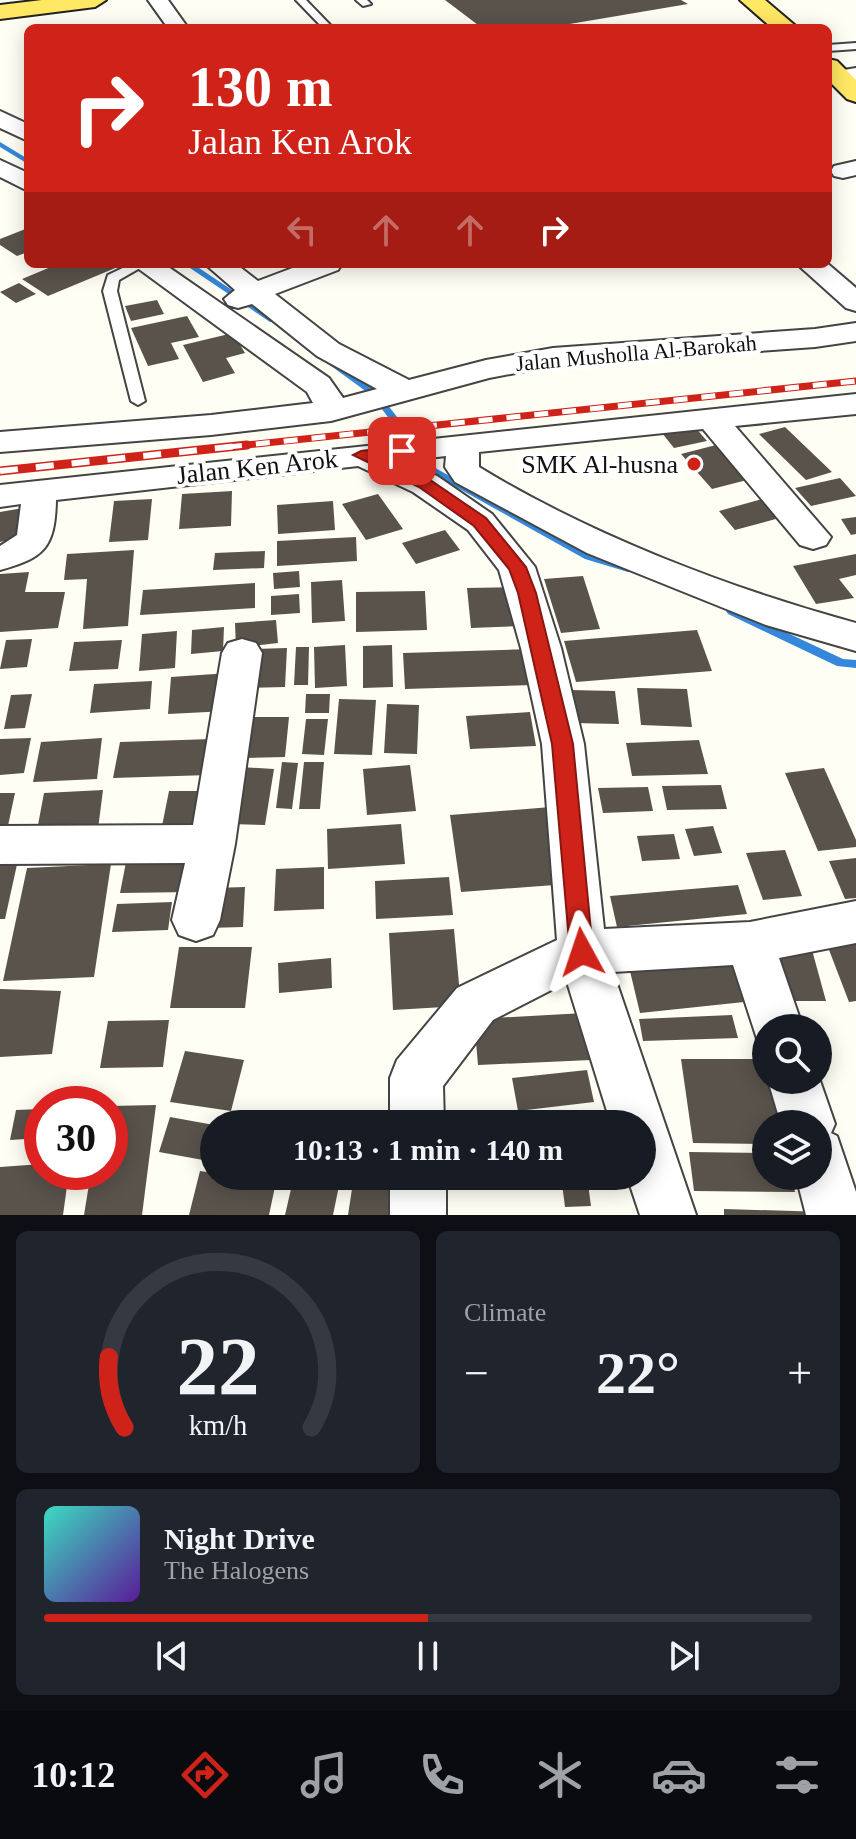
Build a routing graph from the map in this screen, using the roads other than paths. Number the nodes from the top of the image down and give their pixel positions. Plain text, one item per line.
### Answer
1 (95, 0) edge
2 (158, 0) edge
3 (301, 0) edge
4 (751, 0) edge
5 (0, 12) edge
6 (175, 24) edge
7 (324, 24) edge
8 (781, 24) edge
9 (856, 46) edge
10 (838, 71) edge
11 (0, 118) edge
12 (24, 132) edge
13 (0, 167) edge
14 (24, 182) edge
15 (135, 268) edge
16 (150, 268) edge
17 (223, 268) edge
18 (318, 268) edge
19 (816, 268) edge
20 (252, 294) junction
21 (856, 302) edge
22 (213, 308) junction
23 (856, 332) edge
24 (391, 396) junction
25 (138, 401) dead end
26 (856, 404) edge
27 (331, 411) junction
28 (712, 419) junction
29 (0, 442) edge
30 (458, 445) junction
31 (361, 455) junction
32 (39, 491) junction
33 (0, 496) edge
34 (813, 537) dead end
35 (0, 558) edge
36 (856, 637) edge
37 (242, 653) dead end
38 (212, 844) junction
39 (0, 845) edge
40 (196, 920) dead end
41 (856, 922) edge
42 (750, 943) junction
43 (582, 952) junction
44 (773, 1014) edge
45 (417, 1110) edge
46 (633, 1110) edge
47 (656, 1179) edge
48 (418, 1190) edge
49 (827, 1190) edge
50 (418, 1215) edge
51 (668, 1215) edge
52 (834, 1215) edge

1 - 5 main road
2 - 6 street
3 - 7 lane
4 - 8 main road
9 - 10 lane
11 - 12 street
13 - 14 street
15 - 25 lane
16 - 22 street
17 - 20 street
18 - 20 street
19 - 21 street
20 - 22 street
20 - 24 street
22 - 27 street
23 - 24 street, Jalan Musholla Al-Barokah
24 - 27 street, Jalan Musholla Al-Barokah
26 - 28 street, Jalan Ken Arok
27 - 29 street, Jalan Musholla Al-Barokah
28 - 30 street, Jalan Ken Arok
28 - 34 street
30 - 31 street, Jalan Ken Arok
30 - 36 street
31 - 32 street, Jalan Ken Arok
31 - 43 street
32 - 33 street, Jalan Ken Arok
32 - 35 street
37 - 38 street
38 - 39 street
38 - 40 street
41 - 42 street
42 - 43 street
42 - 44 street
43 - 45 street
43 - 46 street
47 - 51 street
48 - 50 street
49 - 52 street

